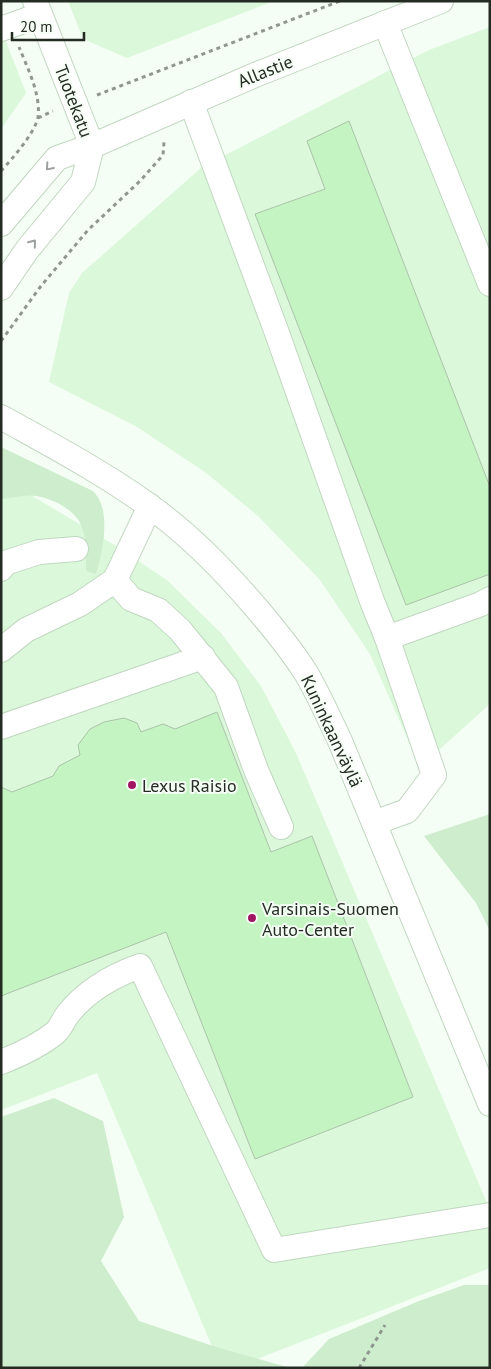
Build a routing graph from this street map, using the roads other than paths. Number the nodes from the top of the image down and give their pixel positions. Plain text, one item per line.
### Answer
1 (441, 1) edge
2 (38, 8) edge
3 (385, 23) junction
4 (6, 28) edge
5 (191, 102) junction
6 (92, 146) junction
7 (1, 224) edge
8 (490, 284) edge
9 (1, 288) edge
10 (1, 417) edge
11 (150, 506) junction
12 (76, 549) dead end
13 (1, 570) edge
14 (115, 580) junction
15 (490, 600) edge
16 (388, 638) junction
17 (1, 650) edge
18 (203, 657) junction
19 (1, 726) edge
20 (374, 823) junction
21 (281, 827) dead end
22 (1, 1062) edge
23 (490, 1104) edge
24 (490, 1215) edge

1 - 3 street, Allastie
2 - 4 street
2 - 6 street, Tuotekatu
3 - 5 street, Allastie
3 - 8 street
5 - 6 street, Allastie
5 - 16 street
6 -> 7 street, Allastie
9 -> 6 street
10 - 11 street, Kuninkaanväylä
11 - 14 street
11 - 20 street, Kuninkaanväylä
12 - 13 street
14 - 17 street
14 - 18 street
15 - 16 street
16 - 20 street
18 - 19 street
18 - 21 street
20 - 23 street, Kuninkaanväylä
22 - 24 street

